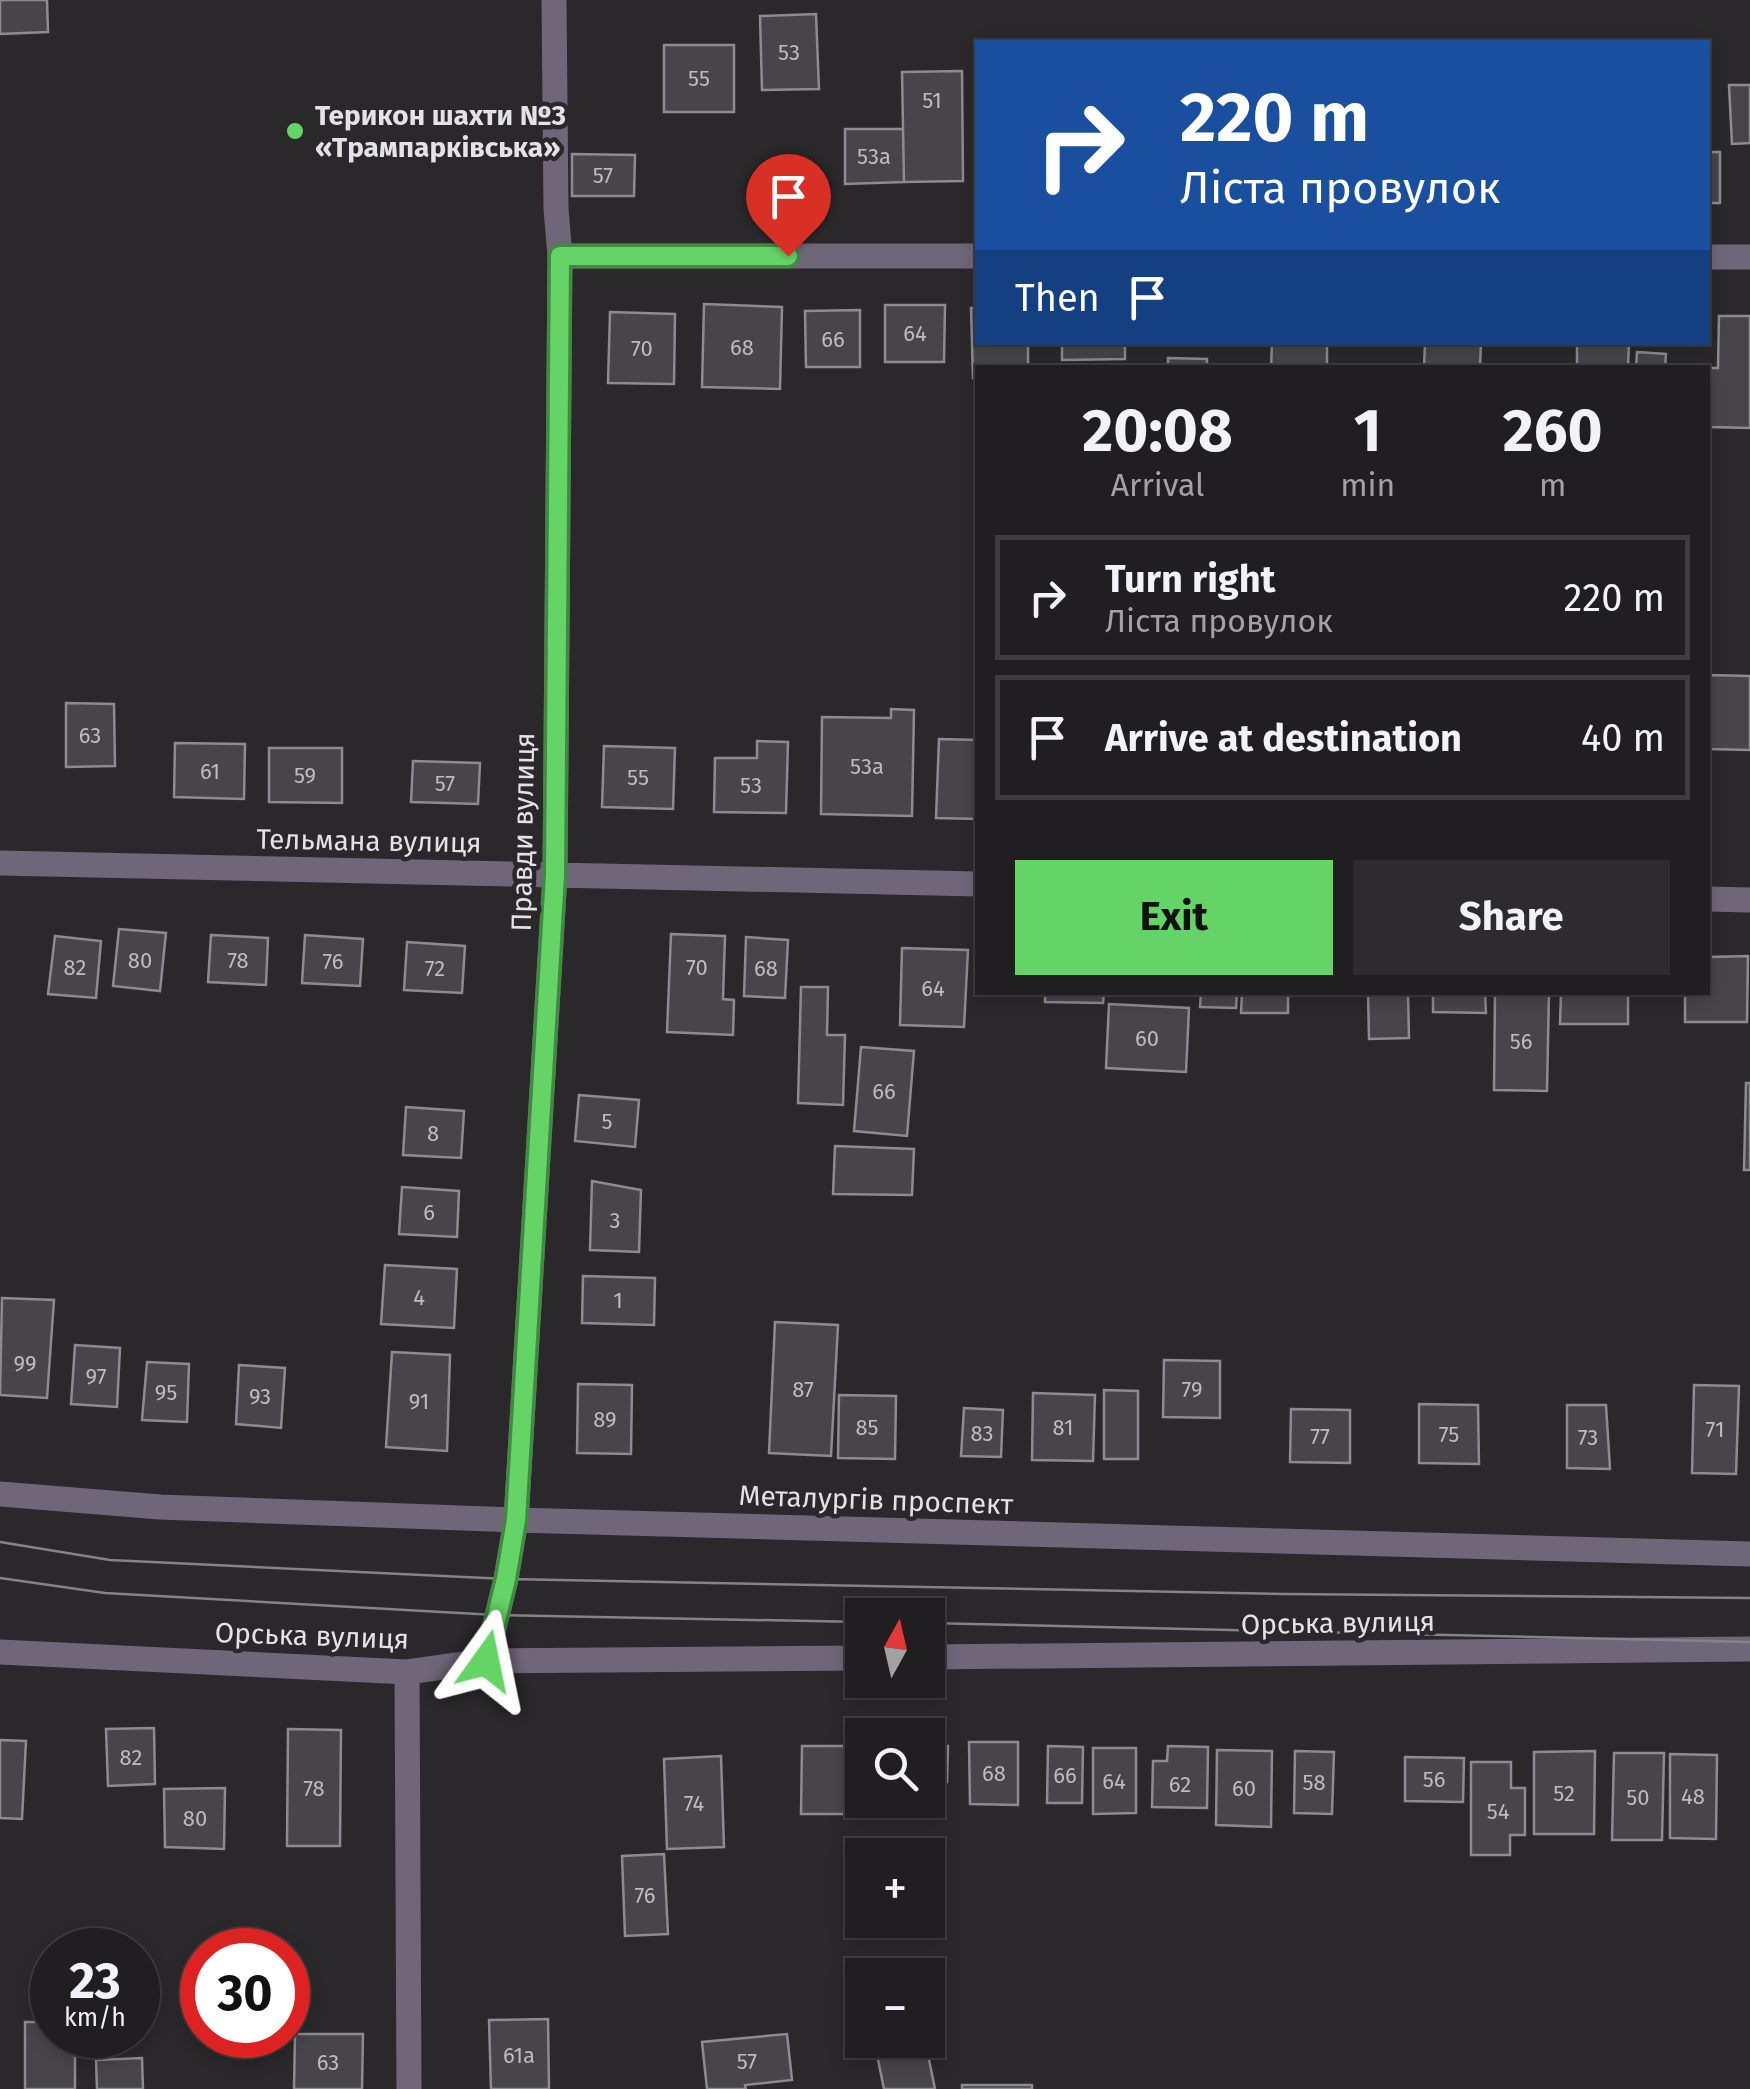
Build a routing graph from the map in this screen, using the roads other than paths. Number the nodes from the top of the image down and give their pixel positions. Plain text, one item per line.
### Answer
1 (554, 0) edge
2 (560, 256) junction
3 (975, 256) edge
4 (1710, 256) edge
5 (1750, 256) edge
6 (0, 863) edge
7 (555, 875) junction
8 (975, 884) edge
9 (1710, 899) edge
10 (1750, 900) edge
11 (0, 1494) edge
12 (516, 1520) junction
13 (1750, 1554) edge
14 (1750, 1649) edge
15 (0, 1652) edge
16 (945, 1657) edge
17 (845, 1658) edge
18 (486, 1661) junction
19 (406, 1672) junction
20 (409, 2089) edge

1 - 2 street, Правди вулиця
2 - 3 street
2 - 7 street, Правди вулиця
4 - 5 street
6 - 7 street, Тельмана вулиця
7 - 8 street, Тельмана вулиця
7 - 12 street, Правди вулиця
9 - 10 street
11 - 12 street, Металургів проспект
12 - 13 street, Металургів проспект
12 - 18 street, Правди вулиця
14 - 16 street, Орська вулиця
15 - 19 street, Орська вулиця
17 - 18 street, Орська вулиця
18 - 19 street, Орська вулиця
19 - 20 street

